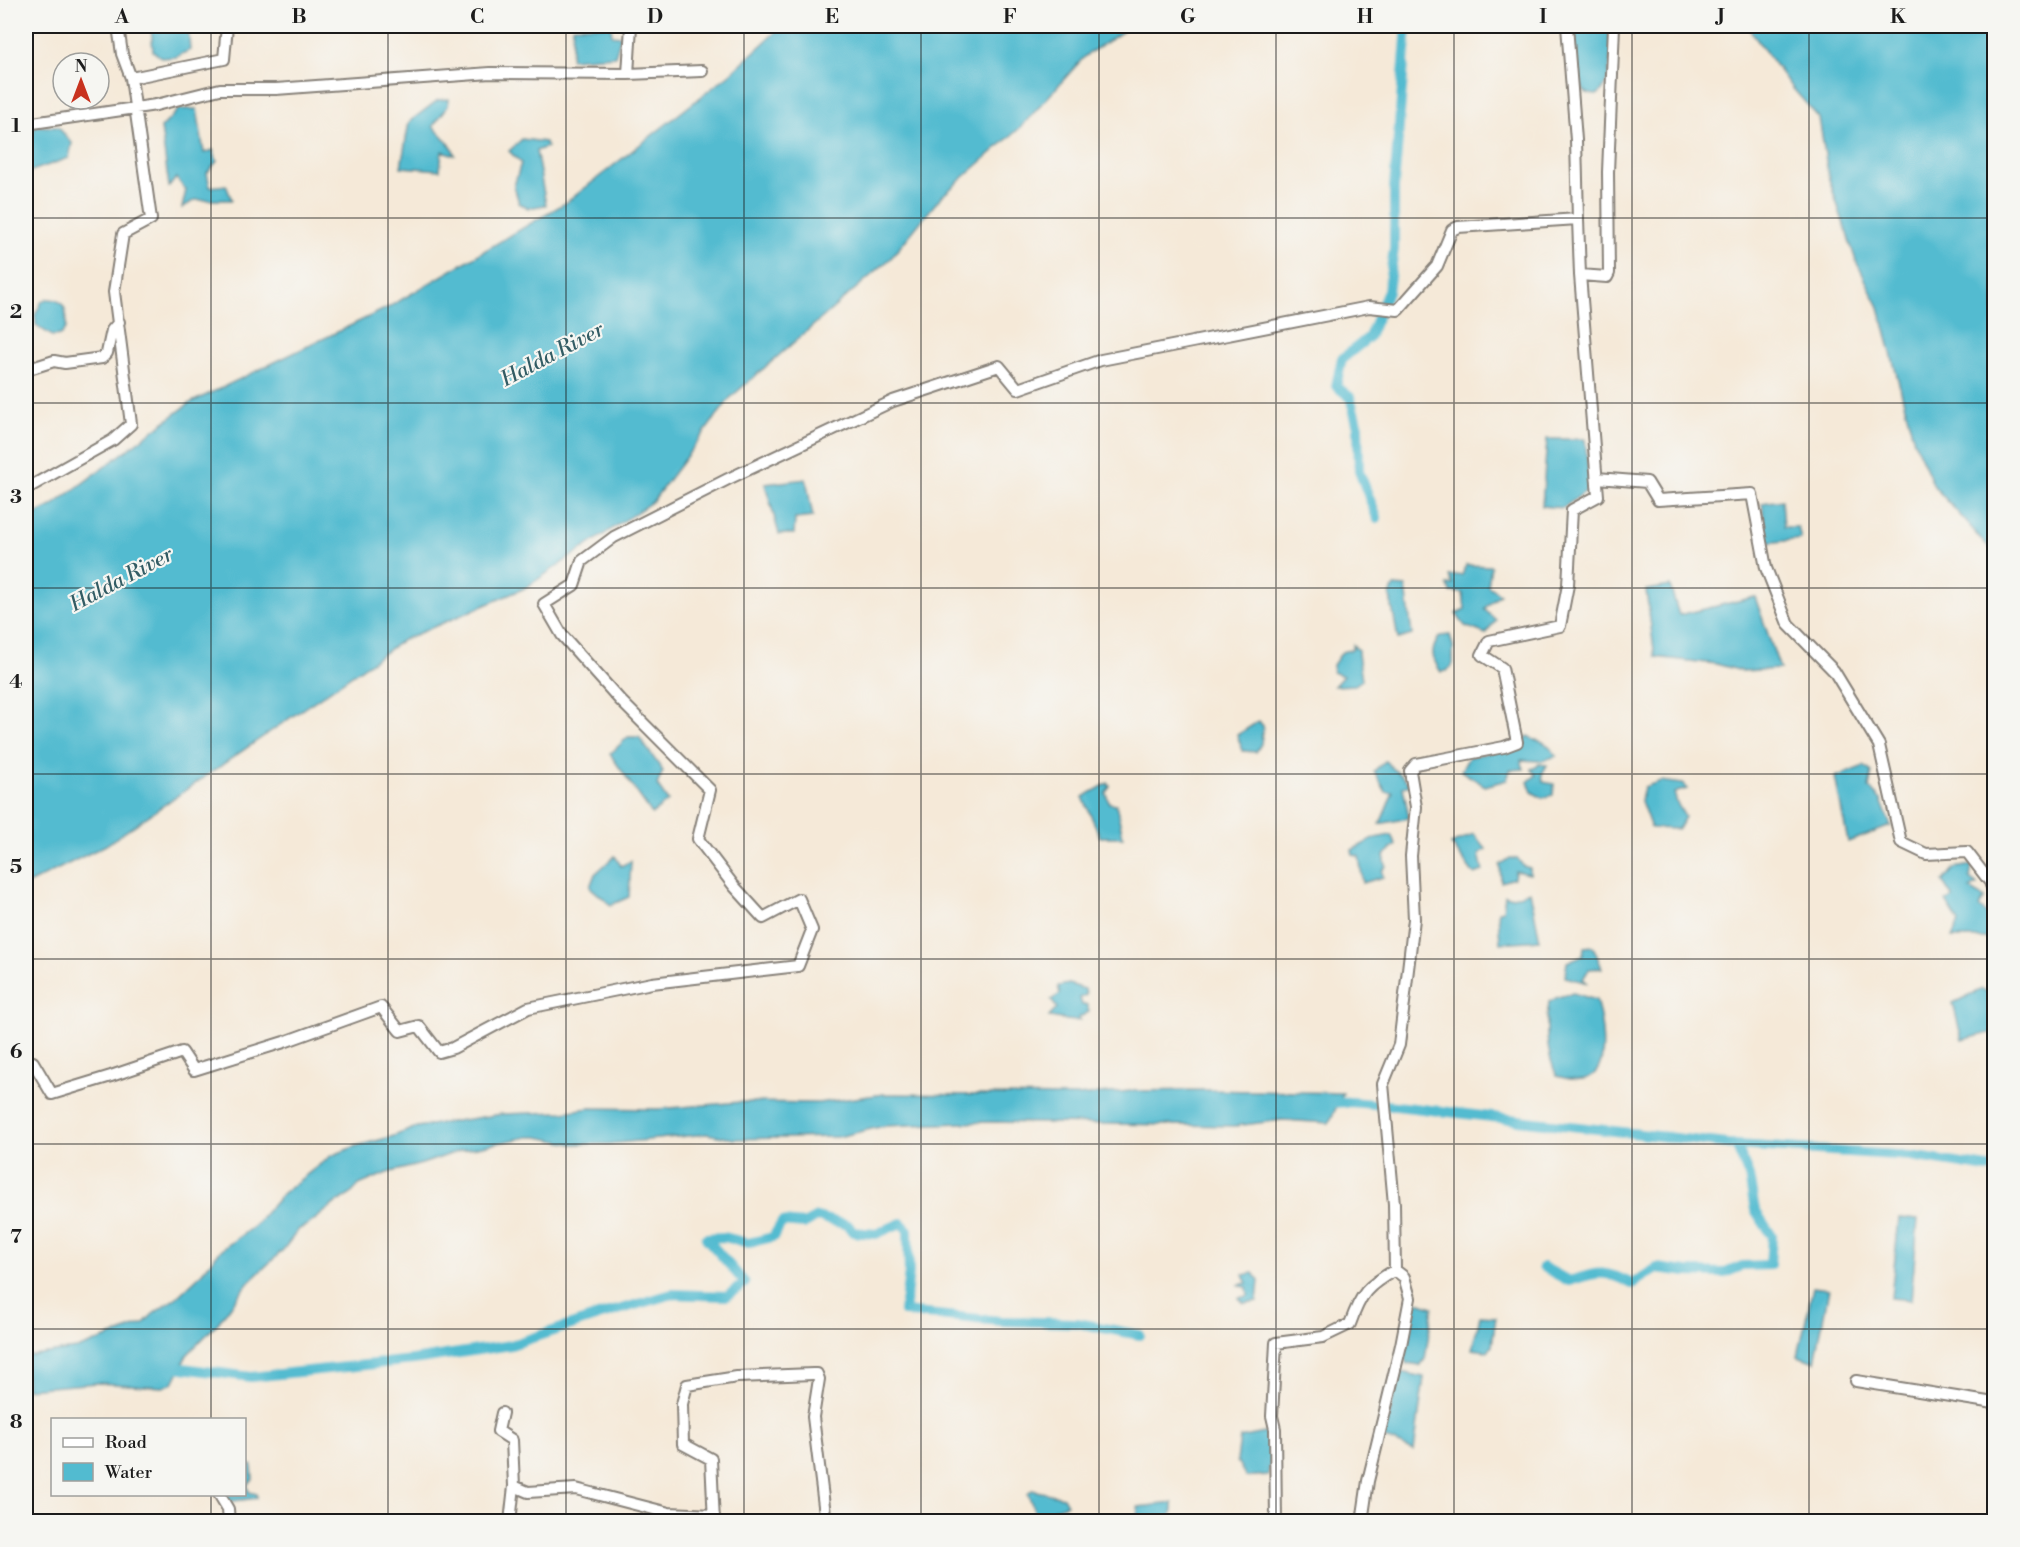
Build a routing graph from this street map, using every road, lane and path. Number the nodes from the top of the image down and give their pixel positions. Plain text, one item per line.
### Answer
1 (118, 26) edge
2 (227, 26) edge
3 (631, 26) edge
4 (1567, 26) edge
5 (1614, 26) edge
6 (702, 71) dead end
7 (628, 75) junction
8 (131, 78) junction
9 (134, 107) junction
10 (26, 124) edge
11 (1578, 219) junction
12 (1580, 275) junction
13 (119, 322) junction
14 (26, 370) edge
15 (1597, 478) junction
16 (26, 489) edge
17 (1995, 893) edge
18 (26, 1064) edge
19 (1395, 1270) junction
20 (1856, 1381) dead end
21 (1995, 1403) edge
22 (502, 1413) dead end
23 (514, 1486) junction
24 (220, 1496) edge
25 (714, 1518) edge
26 (229, 1521) edge
27 (510, 1521) edge
28 (826, 1521) edge
29 (1276, 1521) edge
30 (1362, 1521) edge

1 - 8 street
2 - 8 street
3 - 7 street
4 - 11 street
5 - 12 street
6 - 7 street
7 - 9 street
8 - 9 street
9 - 10 street
9 - 13 street
11 - 12 street
11 - 18 street
12 - 15 street
13 - 14 street
13 - 16 street
15 - 17 street
15 - 19 street
19 - 29 street
19 - 30 street
20 - 21 street
22 - 23 street
23 - 25 street
23 - 27 street
24 - 26 street
25 - 28 street

